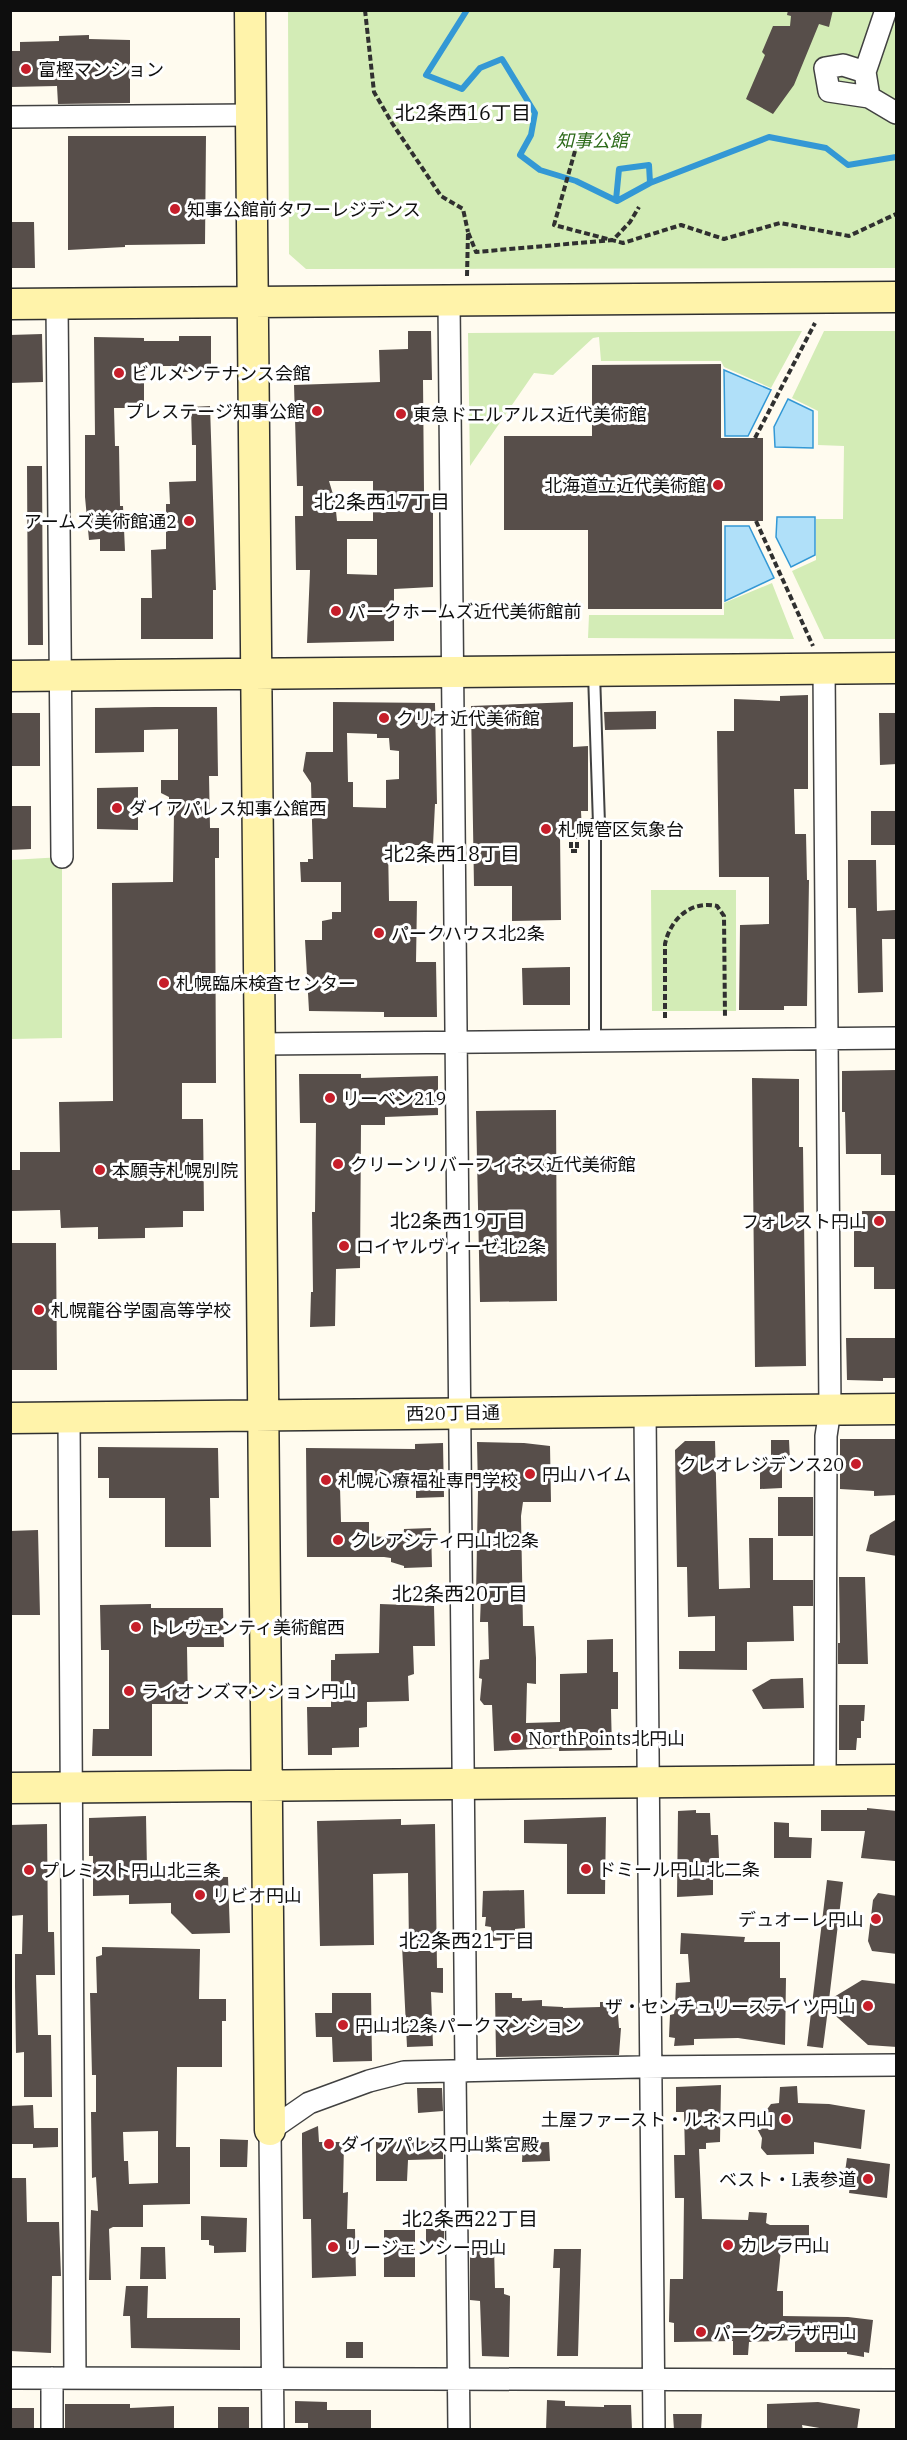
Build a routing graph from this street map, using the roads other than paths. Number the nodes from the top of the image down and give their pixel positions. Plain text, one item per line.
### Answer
1 (250, 10) edge
2 (886, 10) edge
3 (866, 72) junction
4 (869, 97) junction
5 (897, 113) edge
6 (251, 116) junction
7 (10, 117) edge
8 (897, 297) edge
9 (449, 301) junction
10 (253, 302) junction
11 (10, 304) edge
12 (57, 304) junction
13 (819, 659) junction
14 (897, 668) edge
15 (594, 671) junction
16 (453, 672) junction
17 (256, 674) junction
18 (61, 675) junction
19 (10, 676) edge
20 (62, 857) dead end
21 (897, 1038) edge
22 (827, 1039) junction
23 (596, 1041) junction
24 (456, 1042) junction
25 (260, 1044) junction
26 (830, 1410) junction
27 (897, 1410) edge
28 (645, 1411) junction
29 (461, 1413) junction
30 (264, 1416) junction
31 (69, 1417) junction
32 (10, 1418) edge
33 (825, 1780) junction
34 (897, 1780) edge
35 (649, 1782) junction
36 (463, 1784) junction
37 (267, 1785) junction
38 (71, 1787) junction
39 (10, 1788) edge
40 (897, 2065) edge
41 (650, 2067) junction
42 (460, 2071) junction
43 (270, 2130) junction
44 (10, 2378) edge
45 (52, 2378) junction
46 (75, 2378) junction
47 (272, 2378) junction
48 (458, 2379) junction
49 (654, 2379) junction
50 (897, 2380) edge
51 (52, 2430) edge
52 (273, 2430) edge
53 (459, 2430) edge
54 (654, 2430) edge

1 - 6 street
2 - 3 street
3 - 4 street
3 - 4 street
4 - 5 street
6 - 7 street
6 - 10 street
8 - 9 street
9 - 10 street
9 - 16 street
10 - 12 street
10 - 17 street
11 - 12 street
12 - 18 street
13 - 14 street
13 - 15 street
13 - 22 street
15 - 16 street
15 - 23 lane
16 - 17 street
16 - 24 street
17 - 18 street
17 - 25 street
18 - 19 street
18 - 20 street
21 - 22 street
22 - 23 street
22 - 26 street
23 - 24 street
24 - 25 street
24 - 29 street
25 - 30 street
26 - 27 street, 西20丁目通
26 - 28 street, 西20丁目通
26 - 33 street
28 - 29 street, 西20丁目通
28 - 35 street
29 - 30 street, 西20丁目通
29 - 36 street
30 - 31 street, 西20丁目通
30 - 37 street
31 - 32 street, 西20丁目通
31 - 38 street
33 - 34 street
33 - 35 street
35 - 36 street
35 - 41 street
36 - 37 street
36 - 42 street
37 - 38 street
37 - 43 street
38 - 39 street
38 - 46 street
40 - 41 street
41 - 42 street
41 - 49 street
42 - 43 street
42 - 48 street
43 - 47 street
44 - 45 street
45 - 46 street
45 - 51 street
46 - 47 street
47 - 48 street
47 - 52 street
48 - 49 street
48 - 53 street
49 - 50 street
49 - 54 street

